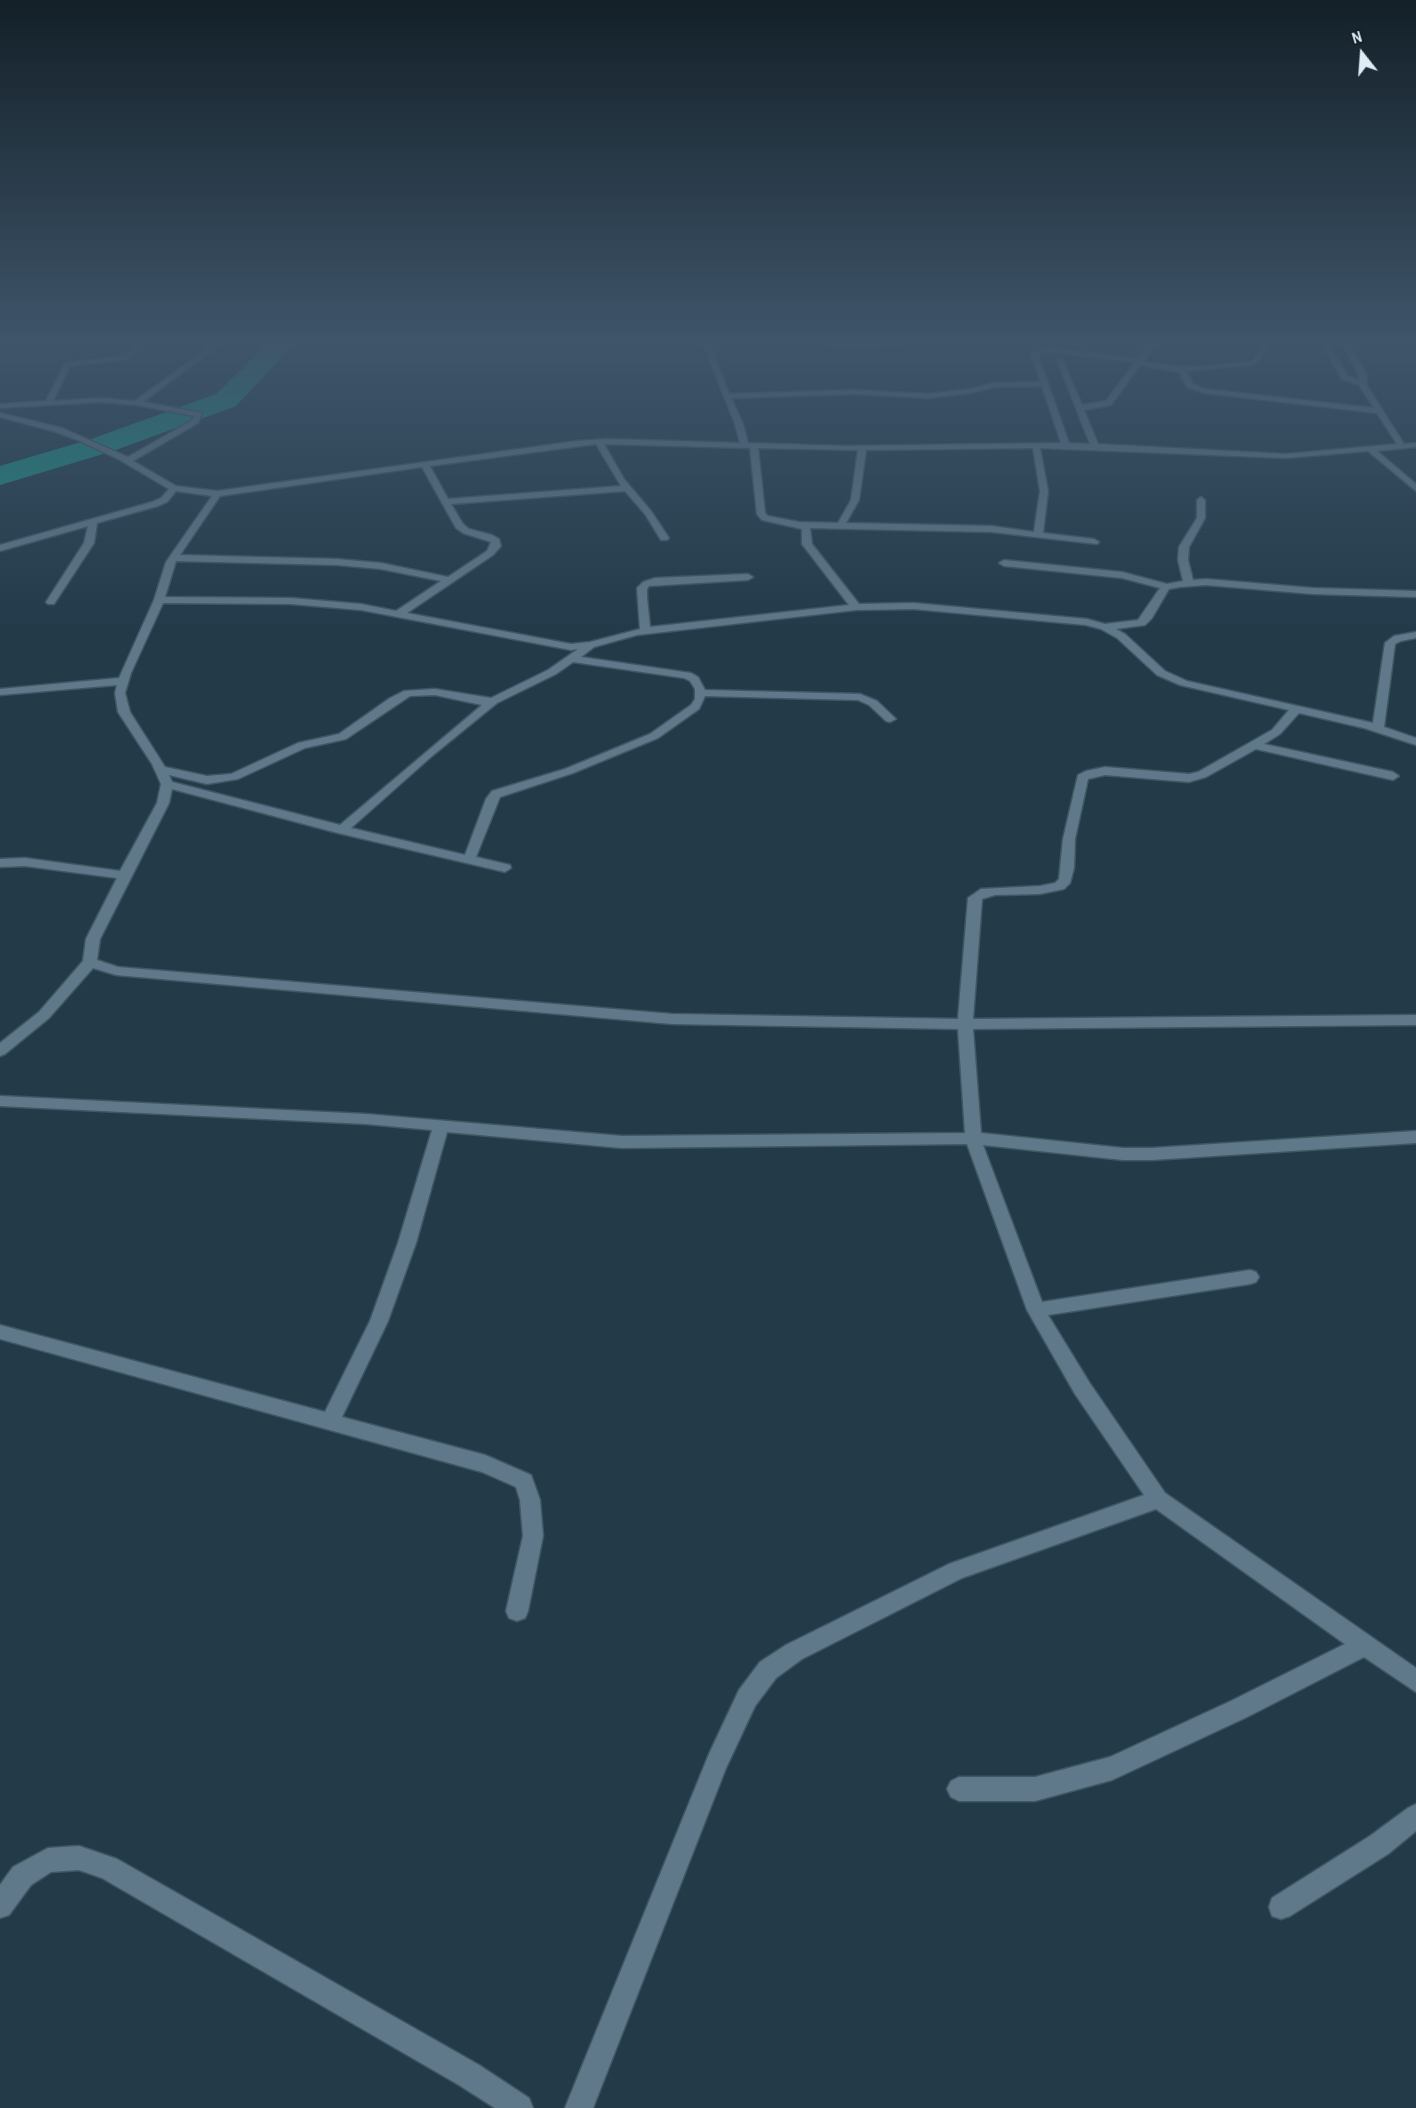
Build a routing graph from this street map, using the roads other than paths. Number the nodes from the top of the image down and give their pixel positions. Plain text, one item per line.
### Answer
1 (84, 439) edge
2 (163, 439) edge
3 (746, 439) edge
4 (1064, 439) edge
5 (1092, 439) edge
6 (1397, 439) edge
7 (599, 442) junction
8 (749, 445) junction
9 (1036, 445) junction
10 (1066, 445) junction
11 (1401, 445) junction
12 (1095, 446) junction
13 (1415, 446) edge
14 (862, 447) junction
15 (1369, 448) junction
16 (125, 460) junction
17 (425, 465) junction
18 (174, 488) junction
19 (627, 488) junction
20 (1416, 488) edge
21 (217, 494) junction
22 (1201, 500) dead end
23 (444, 502) junction
24 (93, 523) junction
25 (799, 525) junction
26 (841, 525) junction
27 (1038, 534) junction
28 (664, 538) dead end
29 (1094, 542) dead end
30 (0, 549) edge
31 (174, 558) junction
32 (1004, 563) dead end
33 (748, 577) dead end
34 (449, 580) junction
35 (1189, 584) junction
36 (1166, 587) junction
37 (1416, 594) edge
38 (159, 600) junction
39 (51, 602) dead end
40 (856, 607) junction
41 (398, 614) junction
42 (1105, 627) junction
43 (645, 631) junction
44 (1416, 635) edge
45 (591, 645) junction
46 (571, 659) junction
47 (124, 681) junction
48 (0, 692) edge
49 (701, 693) junction
50 (493, 701) junction
51 (1297, 708) junction
52 (890, 719) dead end
53 (1378, 728) junction
54 (1416, 742) edge
55 (1255, 745) junction
56 (161, 770) junction
57 (1393, 776) dead end
58 (167, 784) junction
59 (342, 830) junction
60 (469, 860) junction
61 (0, 863) edge
62 (505, 868) dead end
63 (125, 875) junction
64 (90, 962) junction
65 (1416, 1020) edge
66 (965, 1024) junction
67 (0, 1051) edge
68 (0, 1101) edge
69 (441, 1125) junction
70 (1416, 1137) edge
71 (973, 1138) junction
72 (1250, 1277) dead end
73 (1036, 1310) junction
74 (0, 1332) edge
75 (330, 1420) junction
76 (1158, 1499) junction
77 (517, 1611) dead end
78 (1365, 1645) junction
79 (1414, 1676) edge
80 (959, 1789) dead end
81 (1416, 1816) edge
82 (0, 1906) edge
83 (1281, 1907) dead end
84 (519, 2108) edge
85 (579, 2108) edge

1 - 16 street
2 - 16 street
3 - 8 street
4 - 10 street
5 - 12 street
6 - 11 street
7 - 8 street
7 - 17 street
7 - 19 street
8 - 14 street
8 - 25 street
9 - 10 street
9 - 14 street
9 - 27 street
10 - 12 street
11 - 13 street
11 - 15 street
12 - 15 street
14 - 26 street
15 - 20 street
16 - 18 street
17 - 21 street
17 - 23 street
18 - 21 street
18 - 24 street
19 - 23 street
19 - 28 street
21 - 31 street
22 - 35 street
23 - 34 street
24 - 30 street
24 - 39 street
25 - 26 street
25 - 40 street
26 - 27 street
27 - 29 street
31 - 34 street
31 - 38 street
32 - 36 street
33 - 43 street
34 - 41 street
35 - 36 street
35 - 37 street
36 - 42 street
38 - 41 street
38 - 47 street
40 - 42 street
40 - 43 street
41 - 45 street
42 - 51 street
43 - 45 street
44 - 53 street
45 - 46 street
46 - 49 street
46 - 50 street
47 - 48 street
47 - 56 street
49 - 52 street
49 - 60 street
50 - 56 street
50 - 59 street
51 - 53 street
51 - 55 street
53 - 54 street
55 - 57 street
55 - 66 street
56 - 58 street
58 - 59 street
58 - 63 street
59 - 60 street
60 - 62 street
61 - 63 street
63 - 64 street
64 - 66 street
64 - 67 street
65 - 66 street
66 - 71 street
68 - 69 street
69 - 71 street
69 - 75 street
70 - 71 street
71 - 73 street
72 - 73 street
73 - 76 street
74 - 75 street
75 - 77 street
76 - 78 street
76 - 85 street
78 - 79 street
78 - 80 street
81 - 83 street
82 - 84 street

